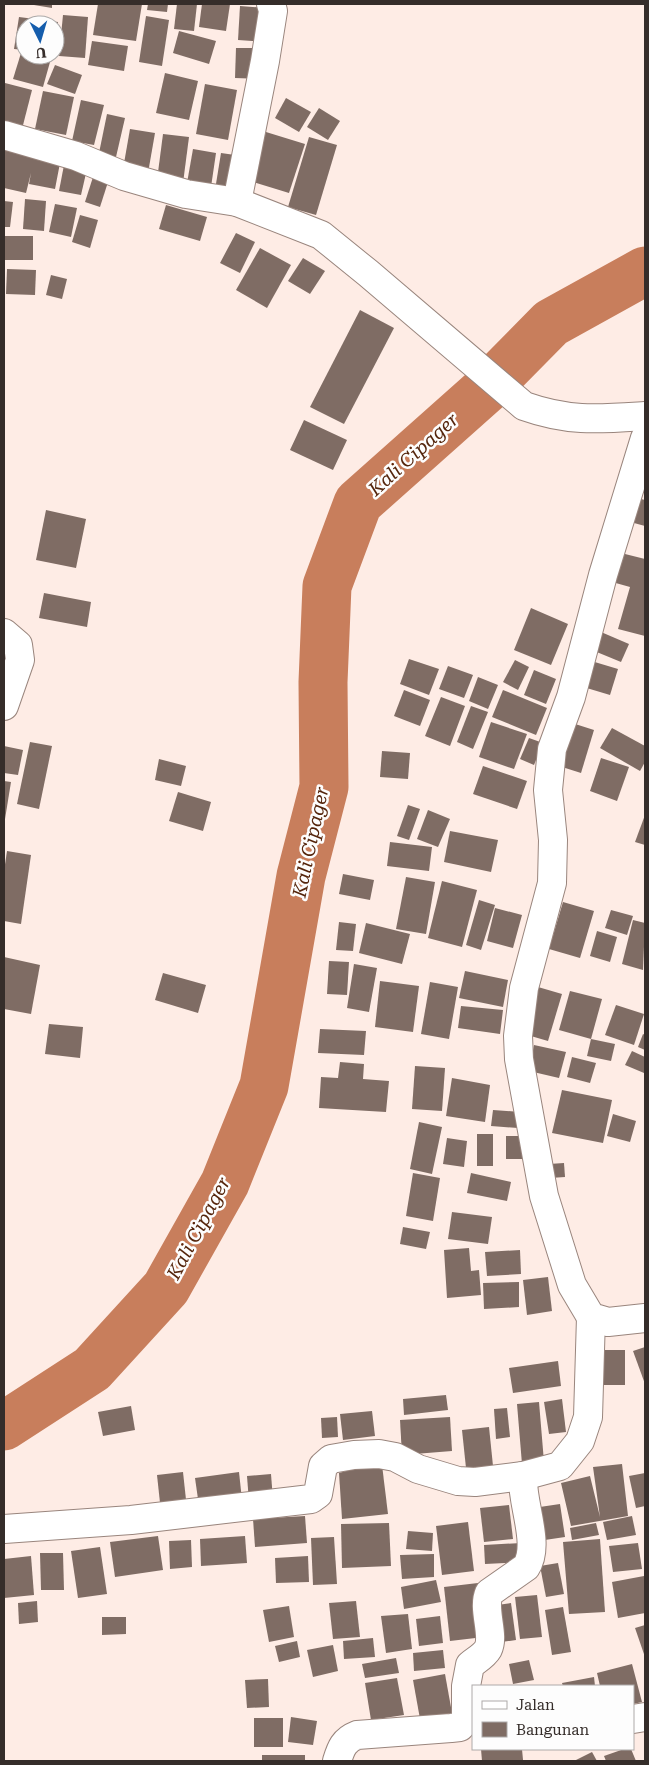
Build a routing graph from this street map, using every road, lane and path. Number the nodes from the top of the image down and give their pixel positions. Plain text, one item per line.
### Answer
1 (271, 4) edge
2 (4, 135) edge
3 (238, 202) junction
4 (645, 416) edge
5 (645, 438) edge
6 (4, 633) edge
7 (4, 706) edge
8 (591, 1317) junction
9 (645, 1318) edge
10 (523, 1476) junction
11 (4, 1529) edge
12 (337, 1761) edge

1 - 3 street
2 - 3 street
3 - 4 street
5 - 8 street
6 - 7 street
8 - 9 street
8 - 10 street
10 - 11 street
10 - 12 street

